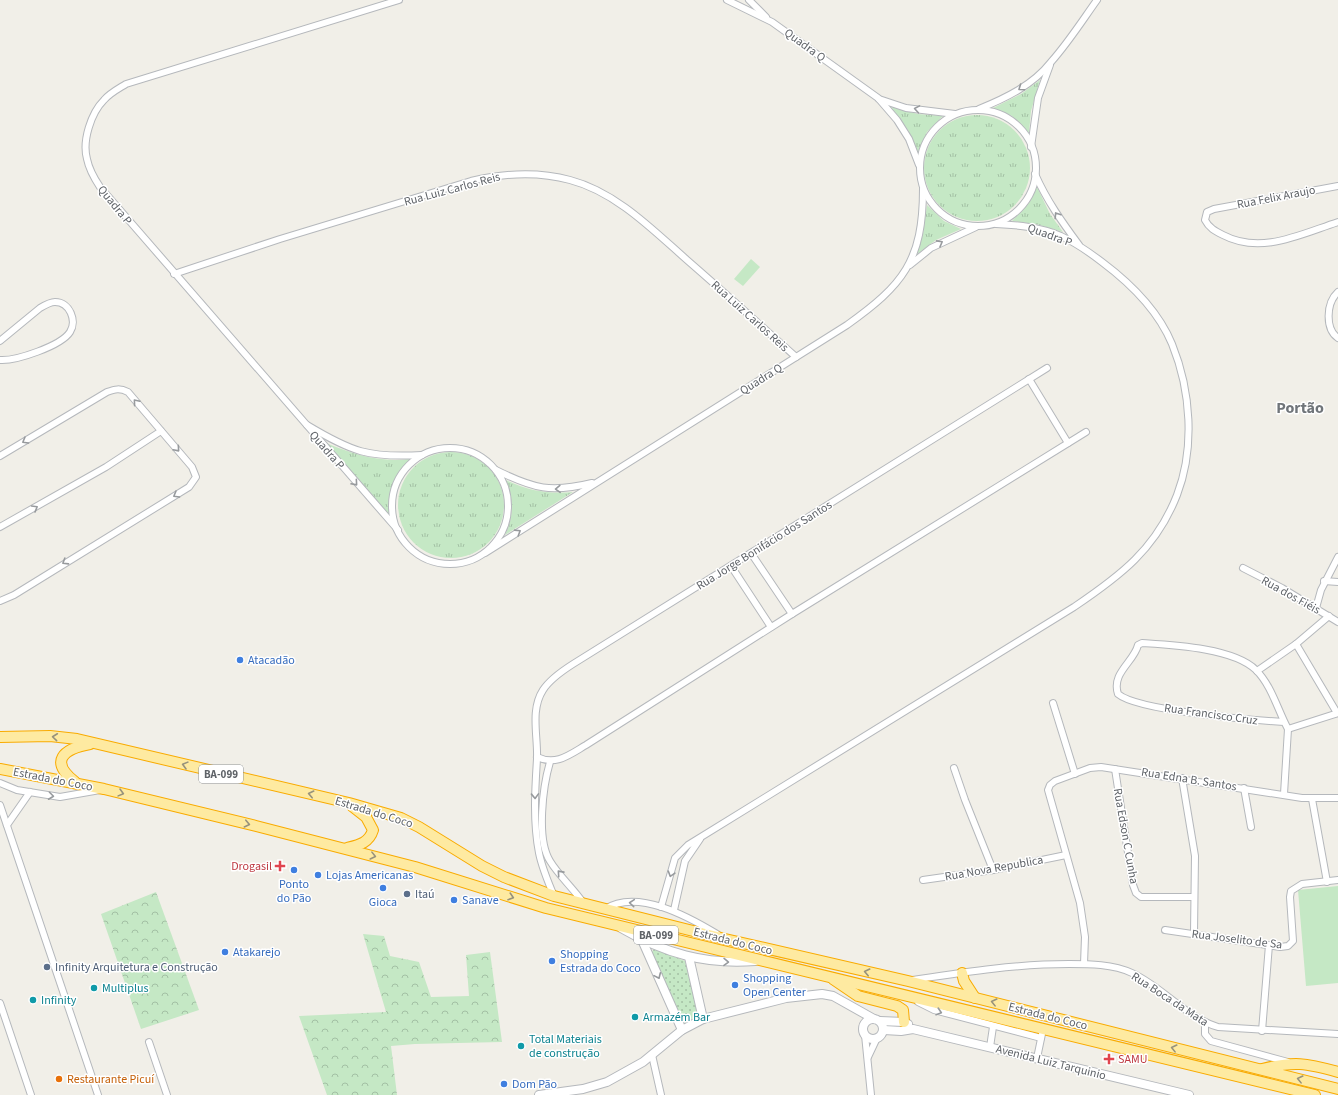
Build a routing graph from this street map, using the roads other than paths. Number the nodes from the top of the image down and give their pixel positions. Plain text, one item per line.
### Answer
1 (399, 0) edge
2 (727, 0) edge
3 (749, 0) edge
4 (1097, 0) edge
5 (772, 22) junction
6 (1051, 63) junction
7 (878, 98) junction
8 (978, 110) junction
9 (956, 114) junction
10 (1032, 147) junction
11 (919, 165) junction
12 (1035, 174) junction
13 (1338, 186) edge
14 (923, 189) junction
15 (1338, 222) edge
16 (996, 224) junction
17 (977, 227) junction
18 (1080, 246) junction
19 (909, 266) junction
20 (174, 274) junction
21 (1338, 292) edge
22 (1338, 338) edge
23 (0, 341) edge
24 (796, 358) junction
25 (0, 360) edge
26 (1047, 368) dead end
27 (1029, 379) junction
28 (302, 422) junction
29 (161, 431) junction
30 (1086, 432) dead end
31 (1068, 443) junction
32 (422, 454) junction
33 (0, 456) edge
34 (496, 470) junction
35 (596, 482) junction
36 (0, 528) edge
37 (398, 530) junction
38 (485, 553) junction
39 (751, 553) junction
40 (1338, 557) edge
41 (731, 566) junction
42 (1243, 568) dead end
43 (1324, 581) junction
44 (1338, 582) edge
45 (0, 601) edge
46 (1316, 608) junction
47 (792, 614) junction
48 (1329, 616) junction
49 (1338, 622) edge
50 (771, 627) junction
51 (1296, 644) junction
52 (1257, 671) junction
53 (1053, 703) dead end
54 (1337, 713) edge
55 (1284, 722) junction
56 (1288, 729) junction
57 (0, 737) edge
58 (94, 743) junction
59 (537, 757) junction
60 (550, 762) junction
61 (954, 768) dead end
62 (0, 769) edge
63 (1115, 769) junction
64 (1075, 774) junction
65 (1182, 778) junction
66 (0, 783) edge
67 (76, 783) junction
68 (1244, 788) junction
69 (104, 789) junction
70 (30, 792) junction
71 (1284, 794) junction
72 (1338, 798) edge
73 (1312, 799) junction
74 (349, 803) junction
75 (0, 805) edge
76 (536, 811) junction
77 (543, 812) junction
78 (7, 825) junction
79 (1252, 827) dead end
80 (702, 837) junction
81 (541, 845) junction
82 (344, 848) junction
83 (681, 851) junction
84 (688, 855) junction
85 (1066, 855) junction
86 (993, 870) junction
87 (923, 880) dead end
88 (1338, 880) edge
89 (1327, 882) junction
90 (554, 896) junction
91 (664, 896) junction
92 (1194, 897) junction
93 (676, 898) junction
94 (584, 904) junction
95 (661, 907) junction
96 (605, 909) junction
97 (674, 910) junction
98 (613, 924) junction
99 (1166, 930) dead end
100 (1194, 933) junction
101 (725, 939) junction
102 (642, 940) junction
103 (1269, 945) junction
104 (689, 958) junction
105 (763, 960) junction
106 (1084, 964) junction
107 (962, 973) junction
108 (828, 976) junction
109 (908, 981) junction
110 (904, 994) junction
111 (975, 998) junction
112 (0, 1003) edge
113 (852, 1008) junction
114 (703, 1019) junction
115 (877, 1020) junction
116 (904, 1022) junction
117 (1205, 1023) junction
118 (864, 1026) junction
119 (993, 1027) junction
120 (913, 1029) junction
121 (682, 1030) junction
122 (884, 1030) junction
123 (1262, 1031) junction
124 (1043, 1033) junction
125 (1338, 1034) edge
126 (865, 1036) junction
127 (876, 1040) junction
128 (149, 1042) dead end
129 (990, 1047) junction
130 (652, 1055) junction
131 (868, 1057) junction
132 (1037, 1058) junction
133 (1291, 1063) junction
134 (1260, 1069) junction
135 (1338, 1072) edge
136 (1338, 1089) edge
137 (1308, 1094) edge
138 (31, 1095) edge
139 (98, 1095) edge
140 (167, 1095) edge
141 (539, 1095) edge
142 (661, 1095) edge
143 (871, 1095) edge
144 (1189, 1095) edge

1 - 20 street, Quadra P
2 - 5 street, Quadra Q
3 - 5 street
4 - 6 street
5 - 7 street, Quadra Q
6 -> 8 street
6 - 10 street
9 -> 7 street, Quadra Q
7 - 11 street, Quadra Q
8 - 9 street
8 - 10 street
9 - 11 street
10 - 12 street
11 - 14 street
12 - 16 street
18 -> 12 street
13 - 15 street, Rua Felix Araujo
14 - 17 street
14 - 19 street, Quadra Q
16 - 17 street
16 - 18 street, Quadra P
19 -> 17 street
18 - 80 street
19 - 24 street, Quadra Q
20 - 24 street, Rua Luiz Carlos Reis
20 - 28 street, Quadra P
21 - 22 street
23 - 25 street
24 - 35 street, Quadra Q
26 - 27 street, Rua Jorge Bonifácio dos Santos
27 - 31 street
27 - 39 street, Rua Jorge Bonifácio dos Santos
28 - 32 street
28 -> 37 street, Quadra P
29 -> 33 street
36 -> 29 street
29 -> 45 street
30 - 31 street
31 - 47 street
32 - 34 street
32 - 37 street
35 -> 34 street
34 - 38 street
38 -> 35 street
37 - 38 street
39 - 41 street, Rua Jorge Bonifácio dos Santos
39 - 47 street
40 - 43 street
41 - 50 street
41 - 59 street, Rua Jorge Bonifácio dos Santos
42 - 46 street, Rua dos Fiéis
43 - 44 street
43 - 46 street
46 - 48 street, Rua dos Fiéis
47 - 50 street
48 - 49 street, Rua dos Fiéis
48 - 51 street
50 - 60 street
51 - 52 street
51 - 54 street
52 - 55 street
52 - 55 street, Rua Francisco Cruz
53 - 64 street
54 - 56 street
55 - 56 street
56 - 71 street
58 -> 57 highway, Estrada do Coco / BA-099
58 - 67 highway
74 -> 58 highway, Estrada do Coco / BA-099
59 - 60 street
59 -> 76 street, Rua Jorge Bonifácio dos Santos
60 - 77 street
61 - 86 street
62 - 67 highway, Estrada do Coco / BA-099
63 - 64 street, Rua Edna B. Santos
63 - 65 street, Rua Edna B. Santos
63 - 92 street, Rua Edson C Cunha
64 - 85 street, Rua Edna B. Santos
65 - 68 street, Rua Edna B. Santos
65 - 92 street
66 - 70 street
67 - 69 highway, Estrada do Coco / BA-099
68 - 71 street, Rua Edna B. Santos
68 - 79 street
70 -> 69 street
69 -> 82 highway, Estrada do Coco / BA-099
70 - 78 street
71 - 73 street, Rua Edna B. Santos
72 - 73 street, Rua Edna B. Santos
73 - 89 street
74 - 82 highway
74 - 90 highway, Estrada do Coco / BA-099
75 - 78 street
76 - 77 street
76 - 81 street, Rua Jorge Bonifácio dos Santos
77 - 81 street
78 - 139 street
80 - 83 street
80 - 84 street
81 - 90 street
94 -> 81 street
82 -> 98 highway, Estrada do Coco / BA-099
83 - 84 street
83 -> 91 street
84 - 93 street
85 - 86 street, Rua Nova Republica
85 - 106 street
86 - 87 street, Rua Nova Republica
88 - 89 street
89 - 103 street, Rua Joselito de Sa
90 - 94 highway, Estrada do Coco / BA-099
91 - 93 street
91 - 95 street
92 - 100 street
93 - 97 street
94 - 96 highway, Estrada do Coco / BA-099
95 -> 96 street
95 - 97 street
96 - 101 highway, Estrada do Coco / BA-099
97 - 101 street
98 - 102 street
98 - 105 highway, Estrada do Coco / BA-099
99 - 100 street, Rua Joselito de Sa
100 - 103 street, Rua Joselito de Sa
109 -> 101 highway, Estrada do Coco / BA-099
102 - 104 street
102 -> 121 street
103 - 123 street
104 -> 105 street
104 - 114 street
105 - 108 highway, Estrada do Coco / BA-099
106 - 107 street, Rua Boca da Mata
106 - 117 street, Rua Boca da Mata
107 - 109 street, Rua Boca da Mata
107 - 111 highway
108 - 110 highway, Estrada do Coco / BA-099
108 - 116 highway
109 - 111 highway, Estrada do Coco / BA-099
110 -> 119 street
110 - 124 highway, Estrada do Coco / BA-099
134 -> 111 highway, Estrada do Coco / BA-099
112 - 138 street
113 - 114 street
113 - 115 street
113 - 118 street
114 - 121 street
115 - 116 street
115 - 118 street
115 - 122 street
116 - 120 street, Avenida Luiz Tarquinio
117 - 123 street, Rua Boca da Mata
117 - 133 street
118 - 126 street
119 - 124 street
119 - 129 street
120 - 122 street, Avenida Luiz Tarquinio
120 - 129 street, Avenida Luiz Tarquinio
121 - 130 street
122 - 127 street
123 - 125 street, Rua Boca da Mata
124 - 132 street
124 - 137 highway, Estrada do Coco / BA-099
126 - 127 street
126 - 131 street
127 - 131 street
128 - 140 street
129 - 132 street, Avenida Luiz Tarquinio
130 - 141 street
130 - 142 street
131 - 143 street
132 - 144 street, Avenida Luiz Tarquinio
133 - 134 highway
133 - 135 highway
136 -> 134 highway, Estrada do Coco / BA-099

